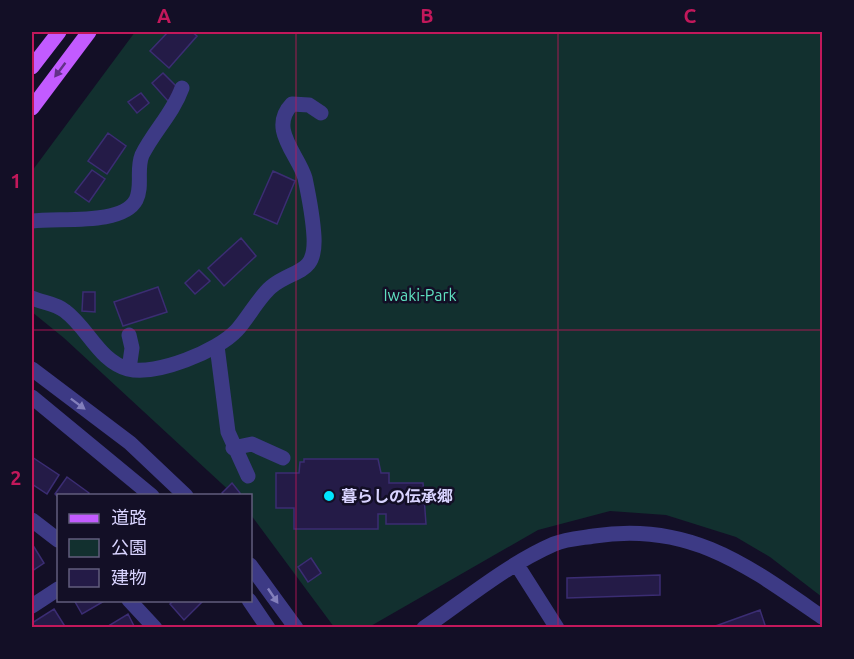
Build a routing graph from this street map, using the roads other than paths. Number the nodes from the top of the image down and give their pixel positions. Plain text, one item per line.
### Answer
1 (59, 32) edge
2 (90, 32) edge
3 (32, 67) edge
4 (182, 88) dead end
5 (32, 108) edge
6 (321, 113) dead end
7 (32, 221) edge
8 (32, 298) edge
9 (129, 335) dead end
10 (217, 346) junction
11 (32, 369) edge
12 (129, 369) junction
13 (32, 397) edge
14 (233, 448) junction
15 (283, 458) dead end
16 (248, 476) dead end
17 (151, 494) edge
18 (185, 494) edge
19 (32, 520) edge
20 (57, 539) edge
21 (517, 565) junction
22 (252, 568) edge
23 (57, 590) edge
24 (131, 602) edge
25 (250, 602) edge
26 (32, 606) edge
27 (822, 617) edge
28 (155, 627) edge
29 (268, 627) edge
30 (296, 627) edge
31 (424, 627) edge
32 (557, 627) edge

1 - 3 main road
2 -> 5 main road
4 - 7 street
6 - 10 street
8 - 12 street
9 - 12 street
10 - 12 street
10 - 14 street
11 -> 18 street
13 - 17 street
14 - 15 street
14 - 16 street
19 - 20 street
21 - 27 street
21 - 31 street
21 - 32 street
22 -> 30 street
23 - 26 street
24 - 28 street
25 - 29 street

